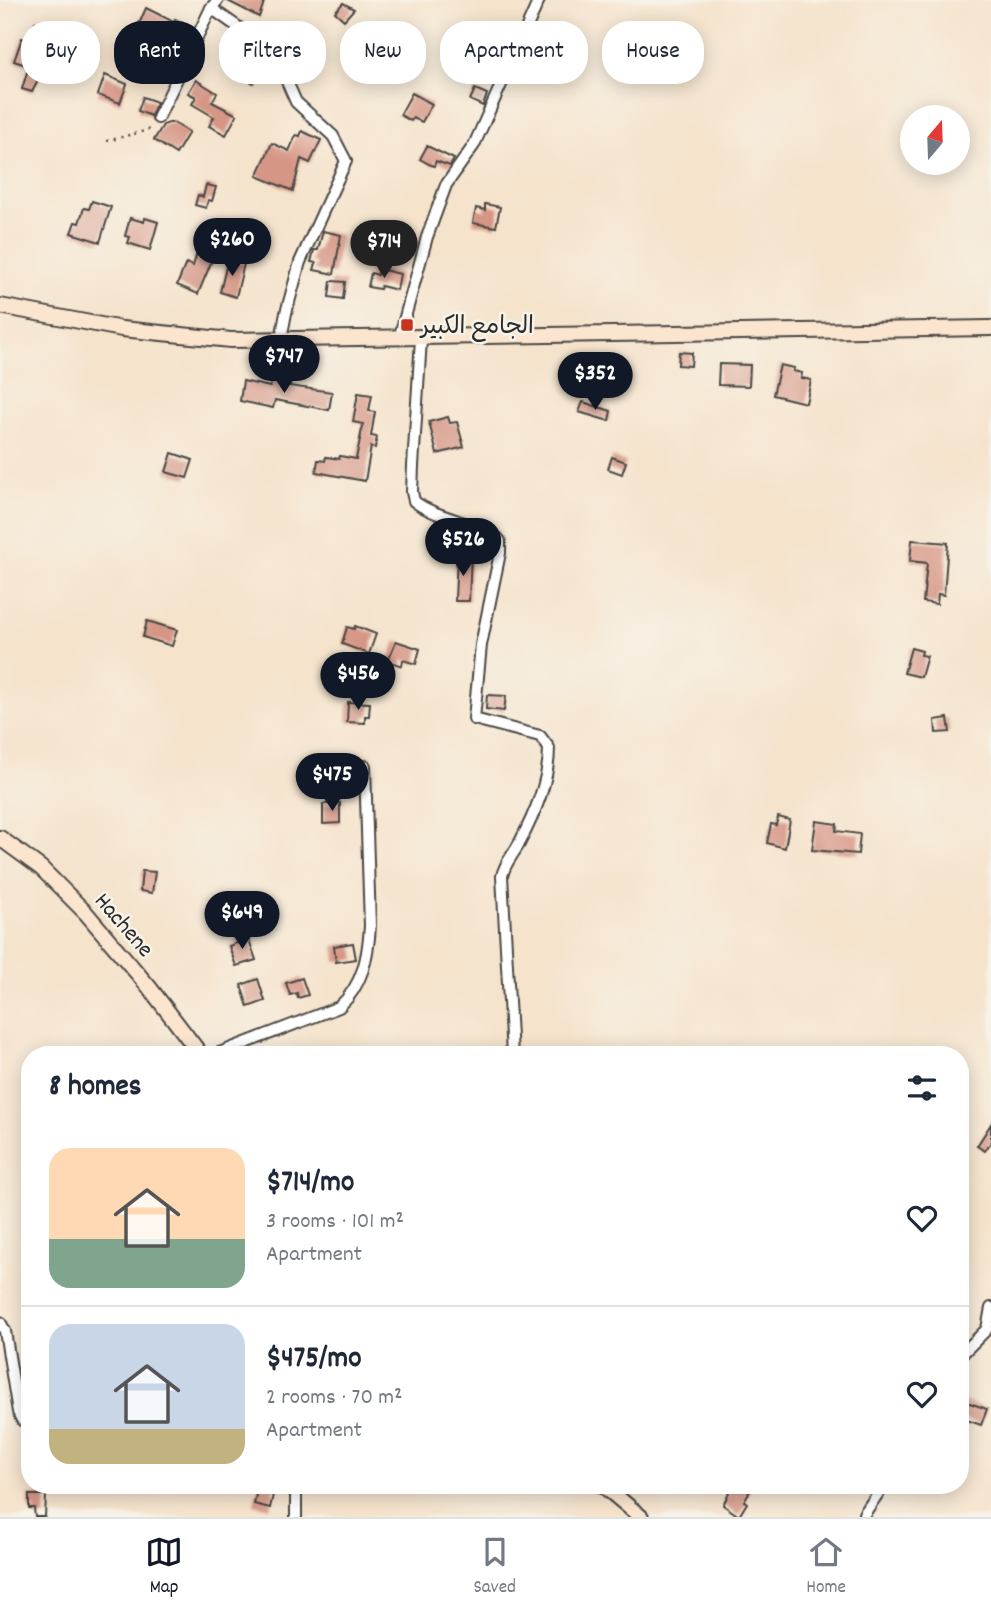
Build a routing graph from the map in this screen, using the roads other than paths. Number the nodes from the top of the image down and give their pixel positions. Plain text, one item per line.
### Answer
1 (539, 0) edge
2 (214, 4) edge
3 (158, 118) road end
4 (0, 306) edge
5 (991, 328) edge
6 (281, 339) junction
7 (400, 339) junction
8 (421, 339) junction
9 (365, 766) dead end
10 (0, 838) edge
11 (194, 1046) edge
12 (237, 1046) edge
13 (511, 1046) edge
14 (991, 1308) edge
15 (0, 1322) edge
16 (989, 1330) edge
17 (969, 1348) edge
18 (21, 1418) edge
19 (296, 1494) edge
20 (614, 1494) edge
21 (878, 1494) edge
22 (864, 1514) dead end
23 (296, 1517) edge
24 (641, 1517) edge

1 - 7 street
2 - 3 street
2 - 6 street
4 - 6 main road
5 - 8 main road
6 - 7 main road
7 - 8 main road
8 - 13 street
9 - 12 street
10 - 11 main road, Hachene
14 - 16 street
15 - 18 street
16 - 17 street
19 - 23 street
20 - 24 main road
21 - 22 street

